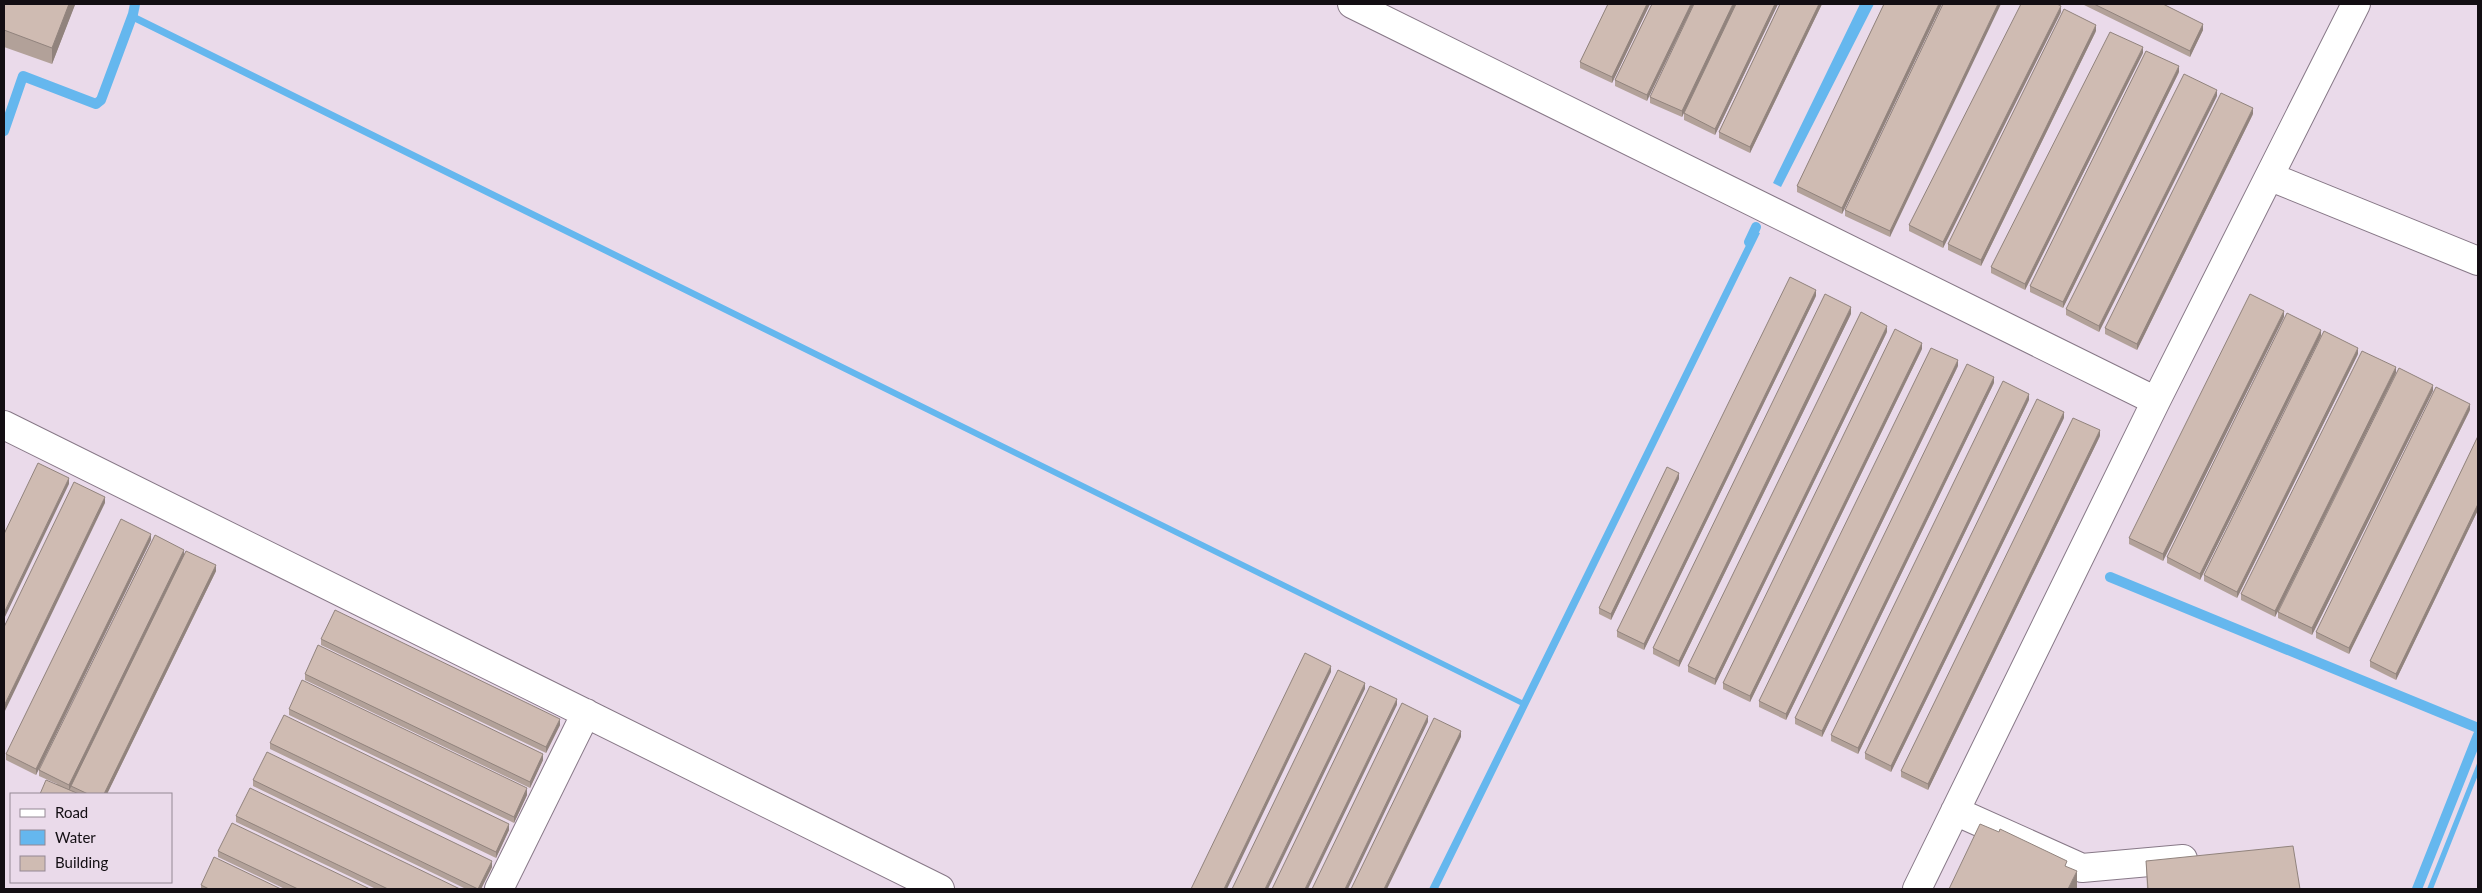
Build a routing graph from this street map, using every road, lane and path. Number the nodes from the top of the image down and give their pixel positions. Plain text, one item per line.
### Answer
1 (1352, 4) edge
2 (2356, 4) edge
3 (2271, 176) junction
4 (2478, 261) edge
5 (2156, 401) junction
6 (4, 424) edge
7 (586, 713) junction
8 (1955, 810) junction
9 (2210, 856) edge
10 (499, 889) edge
11 (940, 889) edge
12 (1917, 889) edge

1 - 5 street
2 - 3 street
3 - 4 street
3 - 5 street
5 - 8 street
6 - 7 street
7 - 10 street
7 - 11 street
8 - 9 street
8 - 12 street

